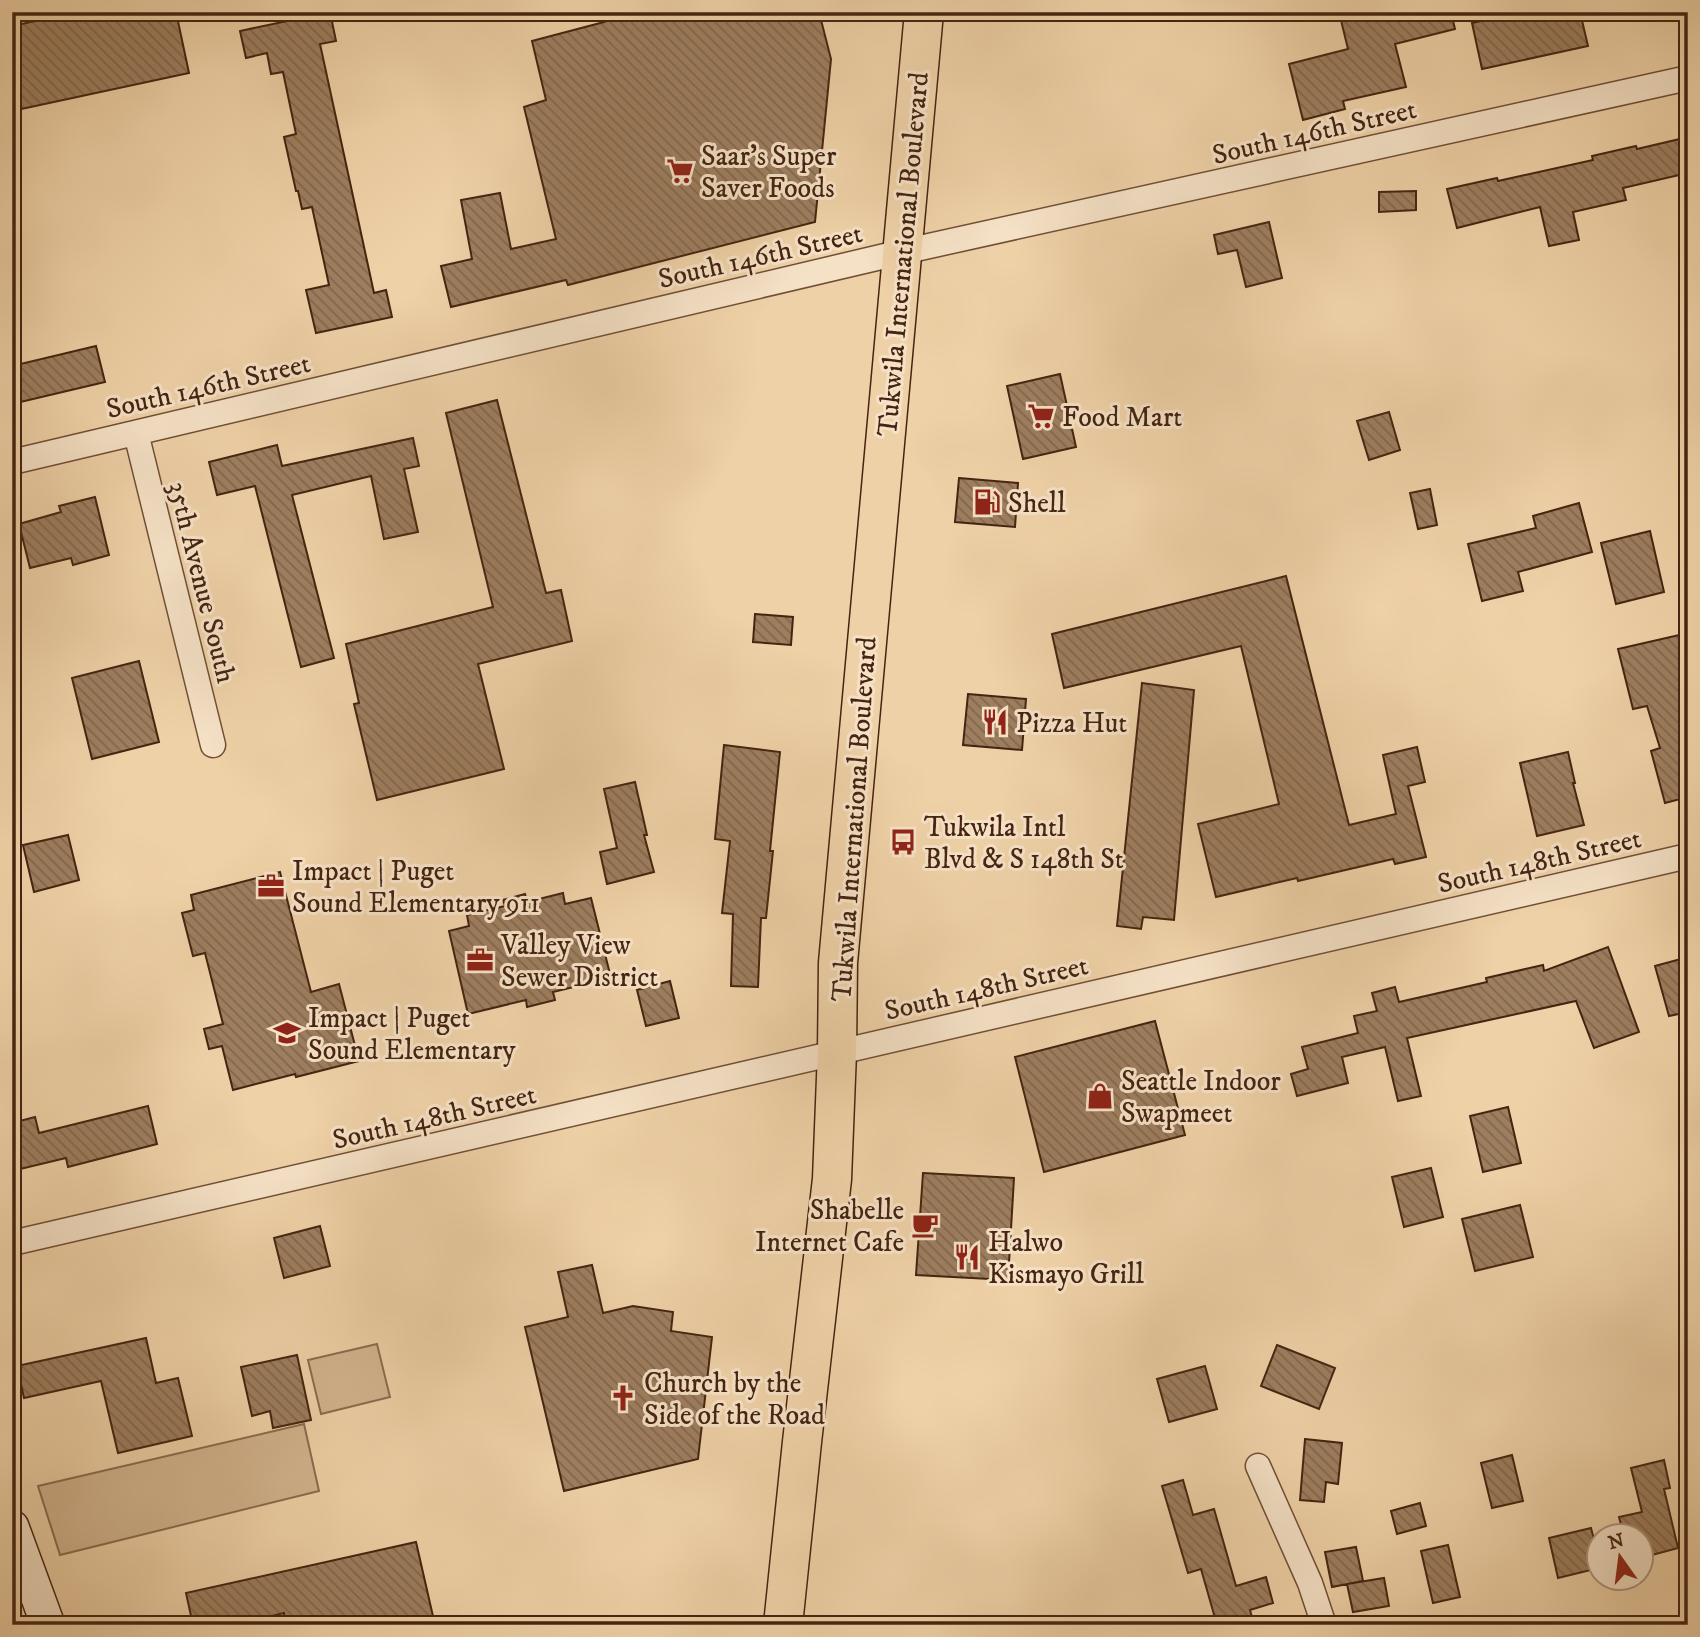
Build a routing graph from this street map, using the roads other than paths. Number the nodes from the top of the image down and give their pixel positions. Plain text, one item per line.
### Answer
1 (924, 12) edge
2 (1688, 78) edge
3 (902, 252) junction
4 (136, 433) junction
5 (12, 462) edge
6 (213, 745) dead end
7 (1688, 856) edge
8 (837, 1052) junction
9 (12, 1243) edge
10 (1258, 1466) dead end
11 (12, 1527) edge
12 (48, 1625) edge
13 (783, 1625) edge
14 (1324, 1625) edge

1 - 3 main road, Tukwila International Boulevard
2 - 3 street, South 146th Street
3 - 4 street, South 146th Street
3 - 8 main road, Tukwila International Boulevard
4 - 5 street, South 146th Street
4 - 6 street, 35th Avenue South
7 - 8 street, South 148th Street
8 - 9 street, South 148th Street
8 - 13 main road, Tukwila International Boulevard
10 - 14 street
11 - 12 street

